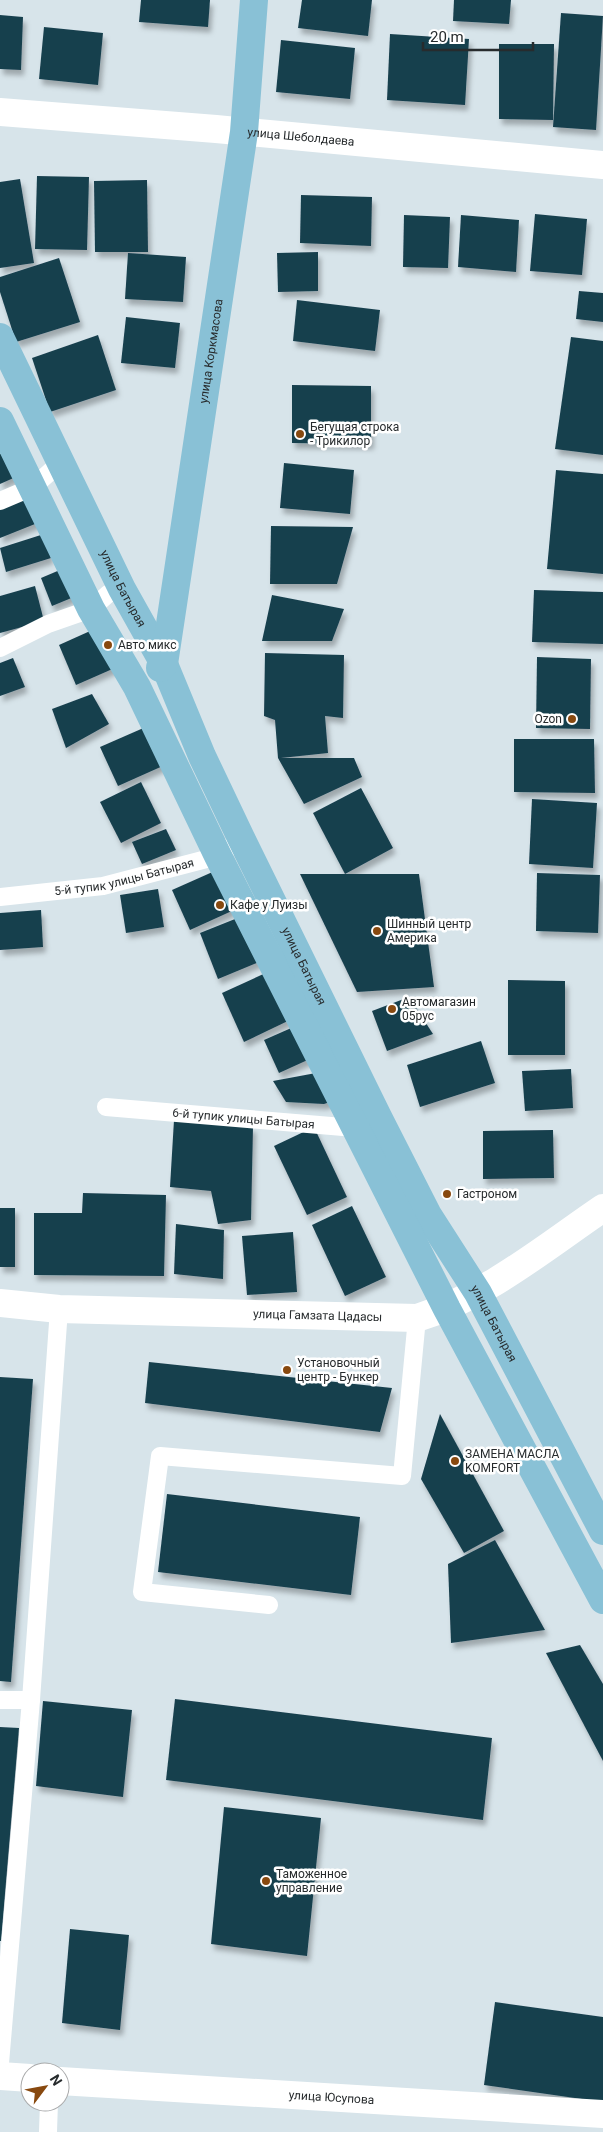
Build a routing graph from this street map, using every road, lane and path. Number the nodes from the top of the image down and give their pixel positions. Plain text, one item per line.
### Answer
1 (254, 0) edge
2 (0, 112) edge
3 (244, 132) junction
4 (603, 165) edge
5 (0, 337) edge
6 (0, 421) edge
7 (63, 467) junction
8 (33, 487) junction
9 (0, 501) edge
10 (122, 589) junction
11 (91, 609) junction
12 (0, 648) edge
13 (164, 664) junction
14 (136, 687) junction
15 (240, 838) junction
16 (218, 856) junction
17 (0, 897) edge
18 (106, 1107) dead end
19 (367, 1123) junction
20 (603, 1208) edge
21 (478, 1293) junction
22 (0, 1303) edge
23 (59, 1309) junction
24 (447, 1309) junction
25 (418, 1318) junction
26 (603, 1531) edge
27 (603, 1600) edge
28 (269, 1605) dead end
29 (0, 1700) edge
30 (31, 1700) junction
31 (0, 2063) edge
32 (0, 2076) edge
33 (20, 2077) edge
34 (70, 2082) edge
35 (49, 2112) edge
36 (603, 2114) edge
37 (48, 2132) edge

1 - 3 main road, улица Коркмасова
2 - 3 street, улица Шеболдаева
3 - 4 street, улица Шеболдаева
3 - 13 main road, улица Коркмасова
5 - 7 main road, улица Батырая
6 - 8 main road, улица Батырая
7 - 8 lane
7 - 10 main road, улица Батырая
8 - 9 lane
8 - 11 main road, улица Батырая
10 - 11 lane
10 - 13 main road, улица Батырая
11 - 12 lane
11 - 14 main road, улица Батырая
13 - 14 main road
13 - 15 main road, улица Батырая
14 - 16 main road, улица Батырая
15 - 16 lane, 5-й тупик улицы Батырая
15 - 19 main road, улица Батырая
16 - 17 lane, 5-й тупик улицы Батырая
16 - 19 main road, улица Батырая
18 - 19 lane, 6-й тупик улицы Батырая
19 - 21 main road, улица Батырая
19 - 24 main road, улица Батырая
20 - 21 street, улица Гамзата Цадасы
21 - 24 street, улица Гамзата Цадасы
21 - 26 main road, улица Батырая
22 - 23 street, улица Гамзата Цадасы
23 - 25 street, улица Гамзата Цадасы
23 - 30 lane
24 - 25 street, улица Гамзата Цадасы
24 - 27 main road, улица Батырая
25 - 28 lane
29 - 30 lane
30 - 31 lane
32 - 33 street
34 - 36 street, улица Юсупова
35 - 37 lane

